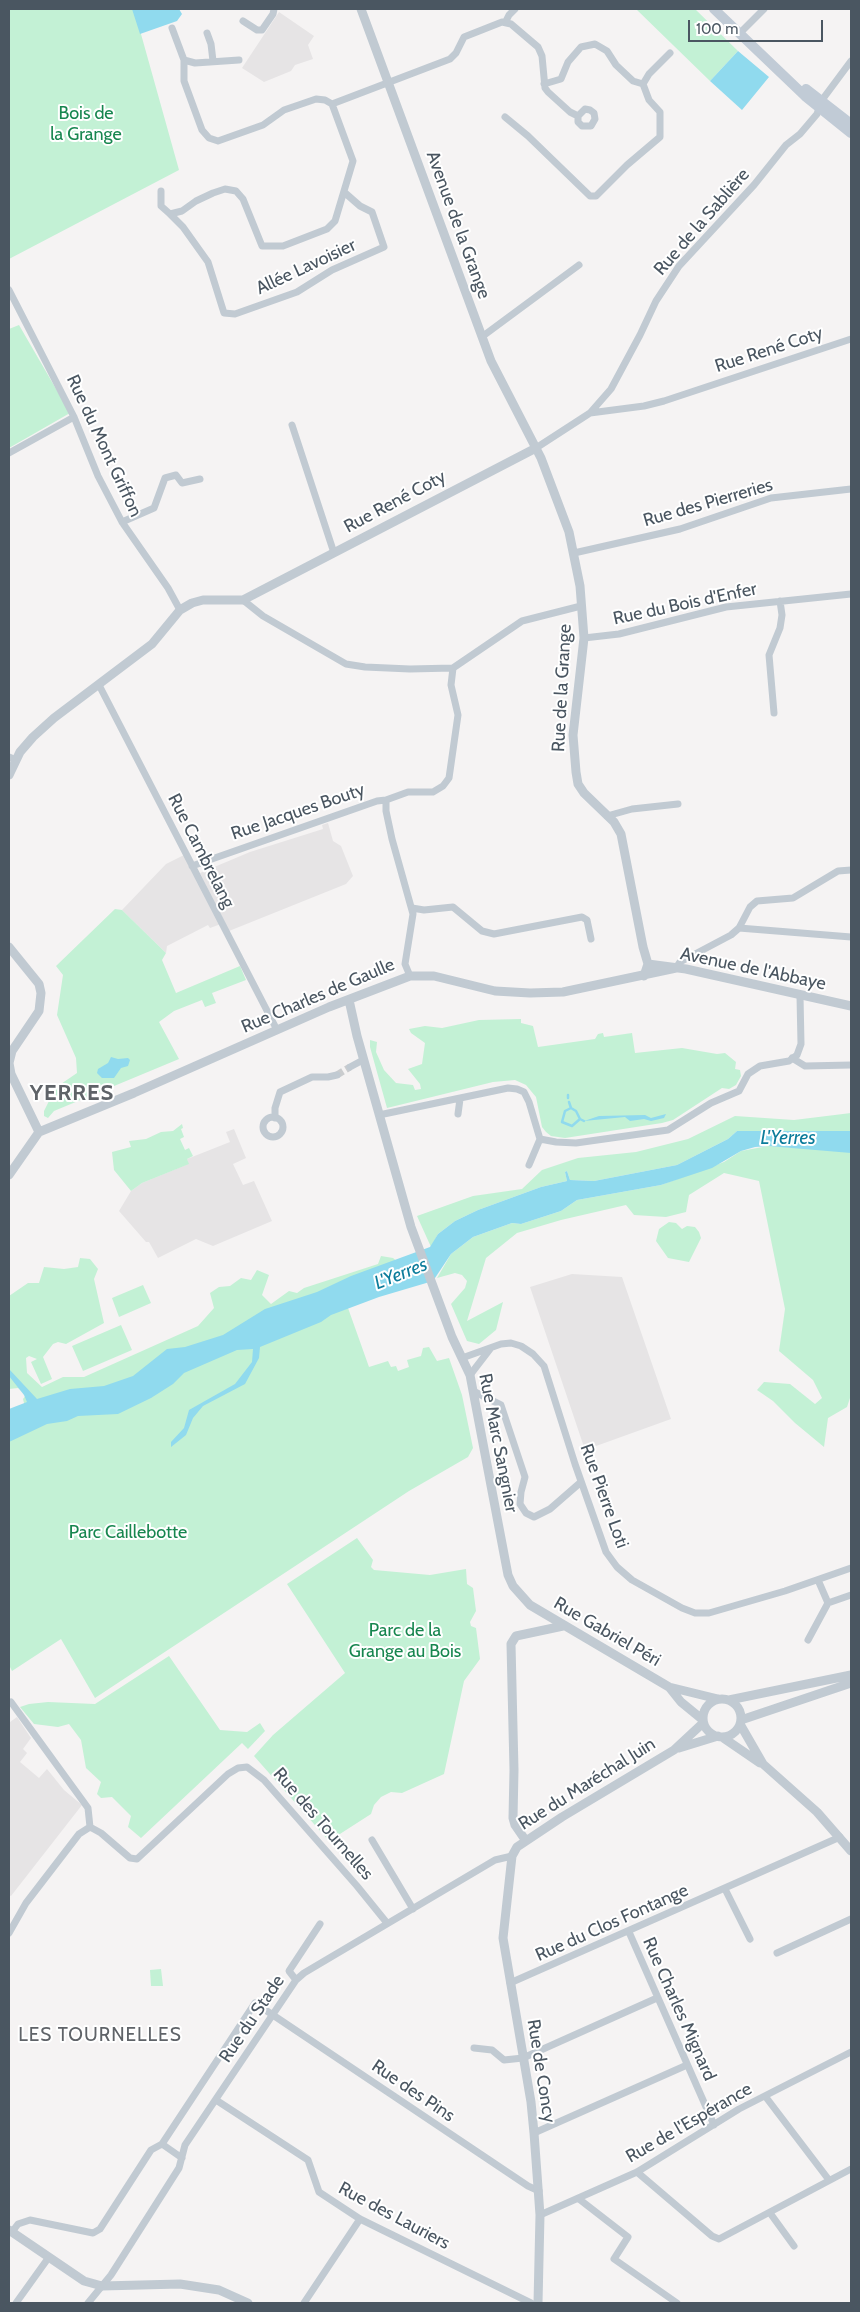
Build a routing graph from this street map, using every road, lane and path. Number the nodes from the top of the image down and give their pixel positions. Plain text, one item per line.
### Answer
1 (274, 9) edge
2 (360, 9) edge
3 (515, 9) edge
4 (714, 9) edge
5 (764, 9) edge
6 (243, 21) dead end
7 (506, 22) junction
8 (172, 28) dead end
9 (207, 33) dead end
10 (740, 33) junction
11 (670, 53) dead end
12 (184, 60) junction
13 (239, 60) dead end
14 (851, 61) edge
15 (213, 62) junction
16 (388, 83) junction
17 (544, 84) junction
18 (644, 84) junction
19 (332, 104) junction
20 (821, 105) junction
21 (578, 116) dead end
22 (505, 117) dead end
23 (851, 124) edge
24 (851, 134) edge
25 (161, 190) dead end
26 (344, 192) junction
27 (170, 214) junction
28 (579, 265) dead end
29 (9, 290) edge
30 (482, 336) junction
31 (851, 340) edge
32 (590, 413) junction
33 (74, 417) junction
34 (292, 425) dead end
35 (536, 448) junction
36 (9, 454) edge
37 (200, 479) dead end
38 (851, 489) edge
39 (122, 522) junction
40 (334, 553) junction
41 (574, 553) junction
42 (851, 594) edge
43 (243, 600) junction
44 (780, 601) junction
45 (581, 606) junction
46 (180, 610) junction
47 (584, 638) junction
48 (453, 668) junction
49 (99, 685) junction
50 (774, 713) dead end
51 (12, 759) edge
52 (9, 775) edge
53 (386, 800) junction
54 (678, 804) dead end
55 (607, 816) junction
56 (192, 866) junction
57 (851, 870) edge
58 (412, 908) junction
59 (739, 928) junction
60 (851, 937) edge
61 (591, 939) dead end
62 (9, 947) edge
63 (648, 964) junction
64 (676, 968) junction
65 (410, 976) junction
66 (644, 976) junction
67 (800, 996) junction
68 (348, 1000) junction
69 (851, 1006) edge
70 (277, 1030) junction
71 (792, 1058) junction
72 (363, 1060) junction
73 (851, 1065) edge
74 (350, 1067) tunnel mouth
75 (337, 1074) tunnel mouth
76 (460, 1098) junction
77 (458, 1114) dead end
78 (378, 1115) junction
79 (275, 1118) dead end
80 (39, 1132) junction
81 (540, 1139) junction
82 (529, 1165) dead end
83 (9, 1175) edge
84 (490, 1349) junction
85 (462, 1358) junction
86 (470, 1375) junction
87 (473, 1391) junction
88 (581, 1482) junction
89 (851, 1568) edge
90 (818, 1580) junction
91 (851, 1595) edge
92 (828, 1603) junction
93 (530, 1605) joint
94 (563, 1626) junction
95 (808, 1640) dead end
96 (851, 1675) edge
97 (851, 1683) edge
98 (669, 1687) junction
99 (718, 1699) junction
100 (729, 1700) junction
101 (11, 1702) dead end
102 (703, 1722) junction
103 (740, 1722) junction
104 (720, 1736) junction
105 (674, 1750) junction
106 (763, 1764) junction
107 (90, 1827) junction
108 (840, 1837) junction
109 (372, 1840) dead end
110 (526, 1841) junction
111 (517, 1847) joint
112 (851, 1851) edge
113 (512, 1856) junction
114 (725, 1889) junction
115 (413, 1909) junction
116 (851, 1919) edge
117 (387, 1923) junction
118 (320, 1924) dead end
119 (629, 1932) junction
120 (9, 1933) edge
121 (750, 1939) dead end
122 (777, 1953) dead end
123 (296, 1980) junction
124 (510, 1983) junction
125 (657, 1998) junction
126 (272, 2014) junction
127 (474, 2048) dead end
128 (851, 2052) edge
129 (523, 2058) junction
130 (687, 2066) junction
131 (765, 2096) junction
132 (216, 2100) junction
133 (714, 2124) junction
134 (534, 2133) junction
135 (162, 2144) junction
136 (182, 2158) junction
137 (851, 2168) edge
138 (637, 2172) junction
139 (829, 2180) junction
140 (539, 2191) junction
141 (579, 2199) junction
142 (770, 2213) junction
143 (540, 2215) junction
144 (360, 2219) junction
145 (10, 2231) edge
146 (794, 2246) dead end
147 (49, 2257) junction
148 (102, 2286) junction
149 (16, 2303) edge
150 (88, 2303) edge
151 (248, 2303) edge
152 (304, 2303) edge
153 (531, 2303) edge
154 (538, 2303) edge
155 (677, 2303) edge

1 - 6 street
2 - 16 street, Avenue de la Grange
3 - 7 street
4 - 10 main road
5 - 10 street
7 - 16 street
7 - 17 street
8 - 12 street
9 - 15 street
10 - 20 main road
11 - 18 street
12 - 15 street
12 - 19 street
13 - 15 street
14 - 20 street, Rue de la Sablière
16 - 19 street
16 - 30 street, Avenue de la Grange
17 - 18 street
17 - 21 street
18 - 22 street
19 - 26 street
20 - 23 main road
20 - 24 main road
20 - 32 street, Rue de la Sablière
25 - 27 street
26 - 27 street
26 - 27 street, Allée Lavoisier
28 - 30 street
29 - 33 street, Rue du Mont Griffon
30 - 35 street, Avenue de la Grange
31 - 32 street, Rue René Coty
32 - 35 street, Rue René Coty
33 - 36 street
33 - 39 street, Rue du Mont Griffon
34 - 40 street
35 - 40 street, Rue René Coty
35 - 41 street, Rue de la Grange
37 - 39 street
38 - 41 street, Rue des Pierreries
39 - 46 street, Rue du Mont Griffon
40 - 43 street, Rue René Coty
41 - 45 street, Rue de la Grange
42 - 44 street, Rue du Bois d'Enfer
43 - 46 street, Rue René Coty
43 - 48 street
44 - 47 street, Rue du Bois d'Enfer
44 - 50 street
45 - 47 street, Rue de la Grange
45 - 48 street
46 - 49 street, Rue René Coty
47 - 55 street, Rue de la Grange
48 - 53 street, Rue Jacques Bouty
49 - 51 street, Rue René Coty
49 - 56 street, Rue Cambrelang
51 - 52 street, Rue René Coty
53 - 56 street, Rue Jacques Bouty
53 - 58 street
54 - 55 street
55 - 63 street, Rue de la Grange
56 - 70 street, Rue Cambrelang
57 - 59 street
58 - 61 street
58 - 65 street
59 - 60 street
59 - 64 street
62 - 80 street
63 - 64 street, Avenue de l'Abbaye
63 - 66 street
64 - 66 street, Rue Charles de Gaulle
64 - 67 street, Avenue de l'Abbaye
65 - 66 street, Rue Charles de Gaulle
65 - 68 street, Rue Charles de Gaulle
67 - 69 street, Avenue de l'Abbaye
67 - 71 street
68 - 70 street, Rue Charles de Gaulle
68 - 72 street
70 - 80 street, Rue Charles de Gaulle
71 - 73 street
71 - 81 street
72 - 74 street
72 - 78 street
75 - 79 street
76 - 77 street
76 - 78 street
76 - 81 street
78 - 85 street, Rue Marc Sangnier
80 - 83 street
81 - 82 street
84 - 85 street, Rue Pierre Loti
84 - 86 street
84 - 88 street, Rue Pierre Loti
85 - 86 street, Rue Marc Sangnier
86 - 87 street, Rue Marc Sangnier
87 - 88 street
87 - 93 street, Rue Marc Sangnier
88 - 90 street, Rue Pierre Loti
89 - 90 street, Rue Pierre Loti
90 - 92 street
91 - 92 street
92 - 95 street
93 - 94 street, Rue Gabriel Péri
94 - 98 street, Rue Gabriel Péri
94 - 110 street
96 - 100 street
97 - 103 street
98 - 99 street, Rue Gabriel Péri
98 - 102 street, Rue Gabriel Péri
99 - 100 street
99 - 102 street
100 - 103 street
101 - 107 street
102 - 104 street
102 - 105 street, Rue du Maréchal Juin
103 - 104 street
103 - 106 street
104 - 105 street, Rue du Maréchal Juin
104 - 106 street
105 - 110 street, Rue du Maréchal Juin
106 - 108 street
107 - 117 street, Rue des Tournelles
107 - 120 street
108 - 112 street
108 - 114 street, Rue du Clos Fontange
109 - 115 street
110 - 111 street, Rue du Maréchal Juin
111 - 113 street, Rue de Concy
113 - 115 street, Rue du Stade
113 - 124 street, Rue de Concy
114 - 119 street, Rue du Clos Fontange
114 - 121 street
115 - 117 street, Rue du Stade
116 - 122 street
117 - 123 street, Rue du Stade
118 - 123 street
119 - 124 street, Rue du Clos Fontange
119 - 125 street, Rue Charles Mignard
123 - 126 street, Rue du Stade
124 - 129 street, Rue de Concy
125 - 129 street
125 - 130 street, Rue Charles Mignard
126 - 132 street, Rue du Stade
126 - 135 street, Rue des Pins
126 - 140 street, Rue des Pins
127 - 129 street
128 - 131 street, Rue de l'Espérance
129 - 134 street, Rue de Concy
130 - 133 street, Rue Charles Mignard
130 - 134 street
131 - 133 street, Rue de l'Espérance
131 - 139 street
132 - 136 street, Rue du Stade
132 - 144 street, Rue des Lauriers
133 - 138 street, Rue de l'Espérance
134 - 140 street, Rue de Concy
135 - 136 street
135 - 145 street
136 - 148 street, Rue du Stade
137 - 139 street
138 - 141 street, Rue de l'Espérance
138 - 142 street
139 - 142 street
140 - 143 street, Rue de Concy
141 - 143 street, Rue de l'Espérance
141 - 155 street
142 - 146 street
143 - 154 street, Rue de Concy
144 - 152 street
144 - 153 street, Rue des Lauriers
145 - 147 street
147 - 148 street
147 - 149 street
148 - 150 street, Rue du Stade
148 - 151 street

